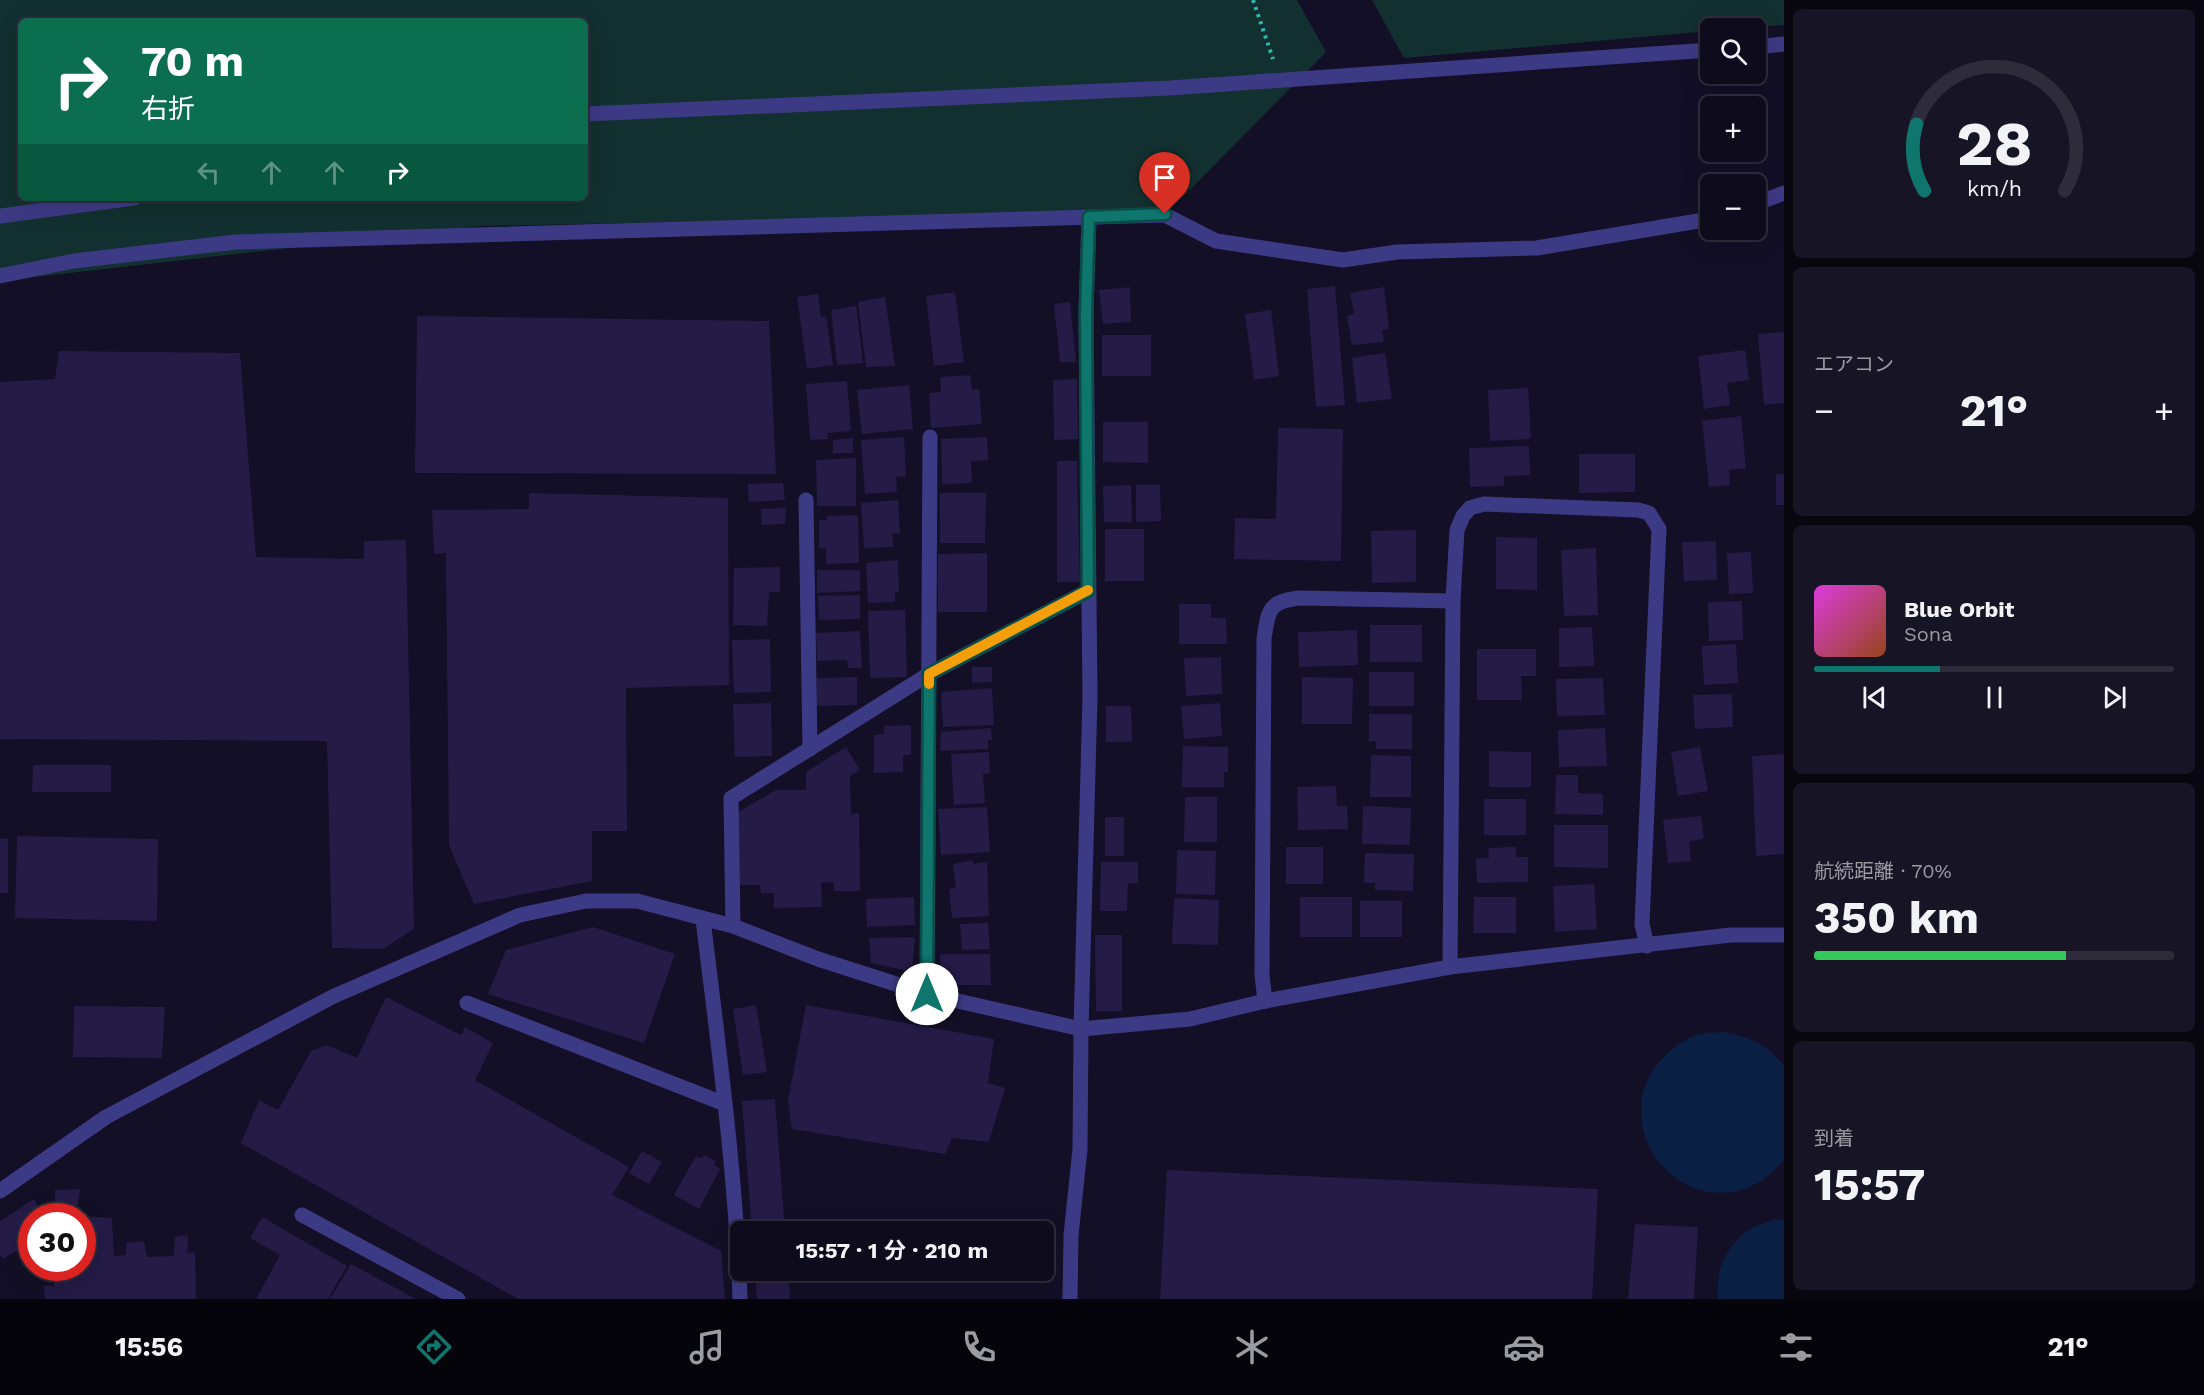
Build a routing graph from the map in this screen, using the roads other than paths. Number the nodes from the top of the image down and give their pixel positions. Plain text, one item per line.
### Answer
1 (1784, 44) edge
2 (1766, 46) edge
3 (1700, 51) edge
4 (588, 114) edge
5 (1784, 194) edge
6 (1766, 200) edge
7 (112, 201) edge
8 (0, 216) edge
9 (1089, 217) junction
10 (1700, 221) edge
11 (0, 276) edge
12 (930, 437) dead end
13 (806, 500) dead end
14 (1088, 591) junction
15 (1453, 601) junction
16 (929, 674) junction
17 (810, 749) junction
18 (703, 919) junction
19 (733, 926) junction
20 (1784, 935) edge
21 (1647, 946) junction
22 (1450, 967) junction
23 (927, 994) junction
24 (1265, 1001) junction
25 (467, 1003) dead end
26 (1081, 1029) junction
27 (725, 1104) junction
28 (0, 1191) edge
29 (302, 1215) dead end
30 (458, 1299) edge
31 (740, 1299) edge
32 (1070, 1299) edge

1 - 2 street
3 - 4 street
5 - 6 street
7 - 8 street
9 - 10 street
9 - 11 street
9 - 14 street
12 - 16 street
13 - 17 street
14 - 16 street
14 - 26 street
15 - 21 street
15 - 22 street
15 - 24 street
16 - 17 street
16 - 23 street
17 - 19 street
18 - 19 street
18 - 27 street
18 - 28 street
19 - 23 street
20 - 21 street
21 - 22 street
22 - 24 street
23 - 26 street
24 - 26 street
25 - 27 street
26 - 32 street
27 - 31 street
29 - 30 street

